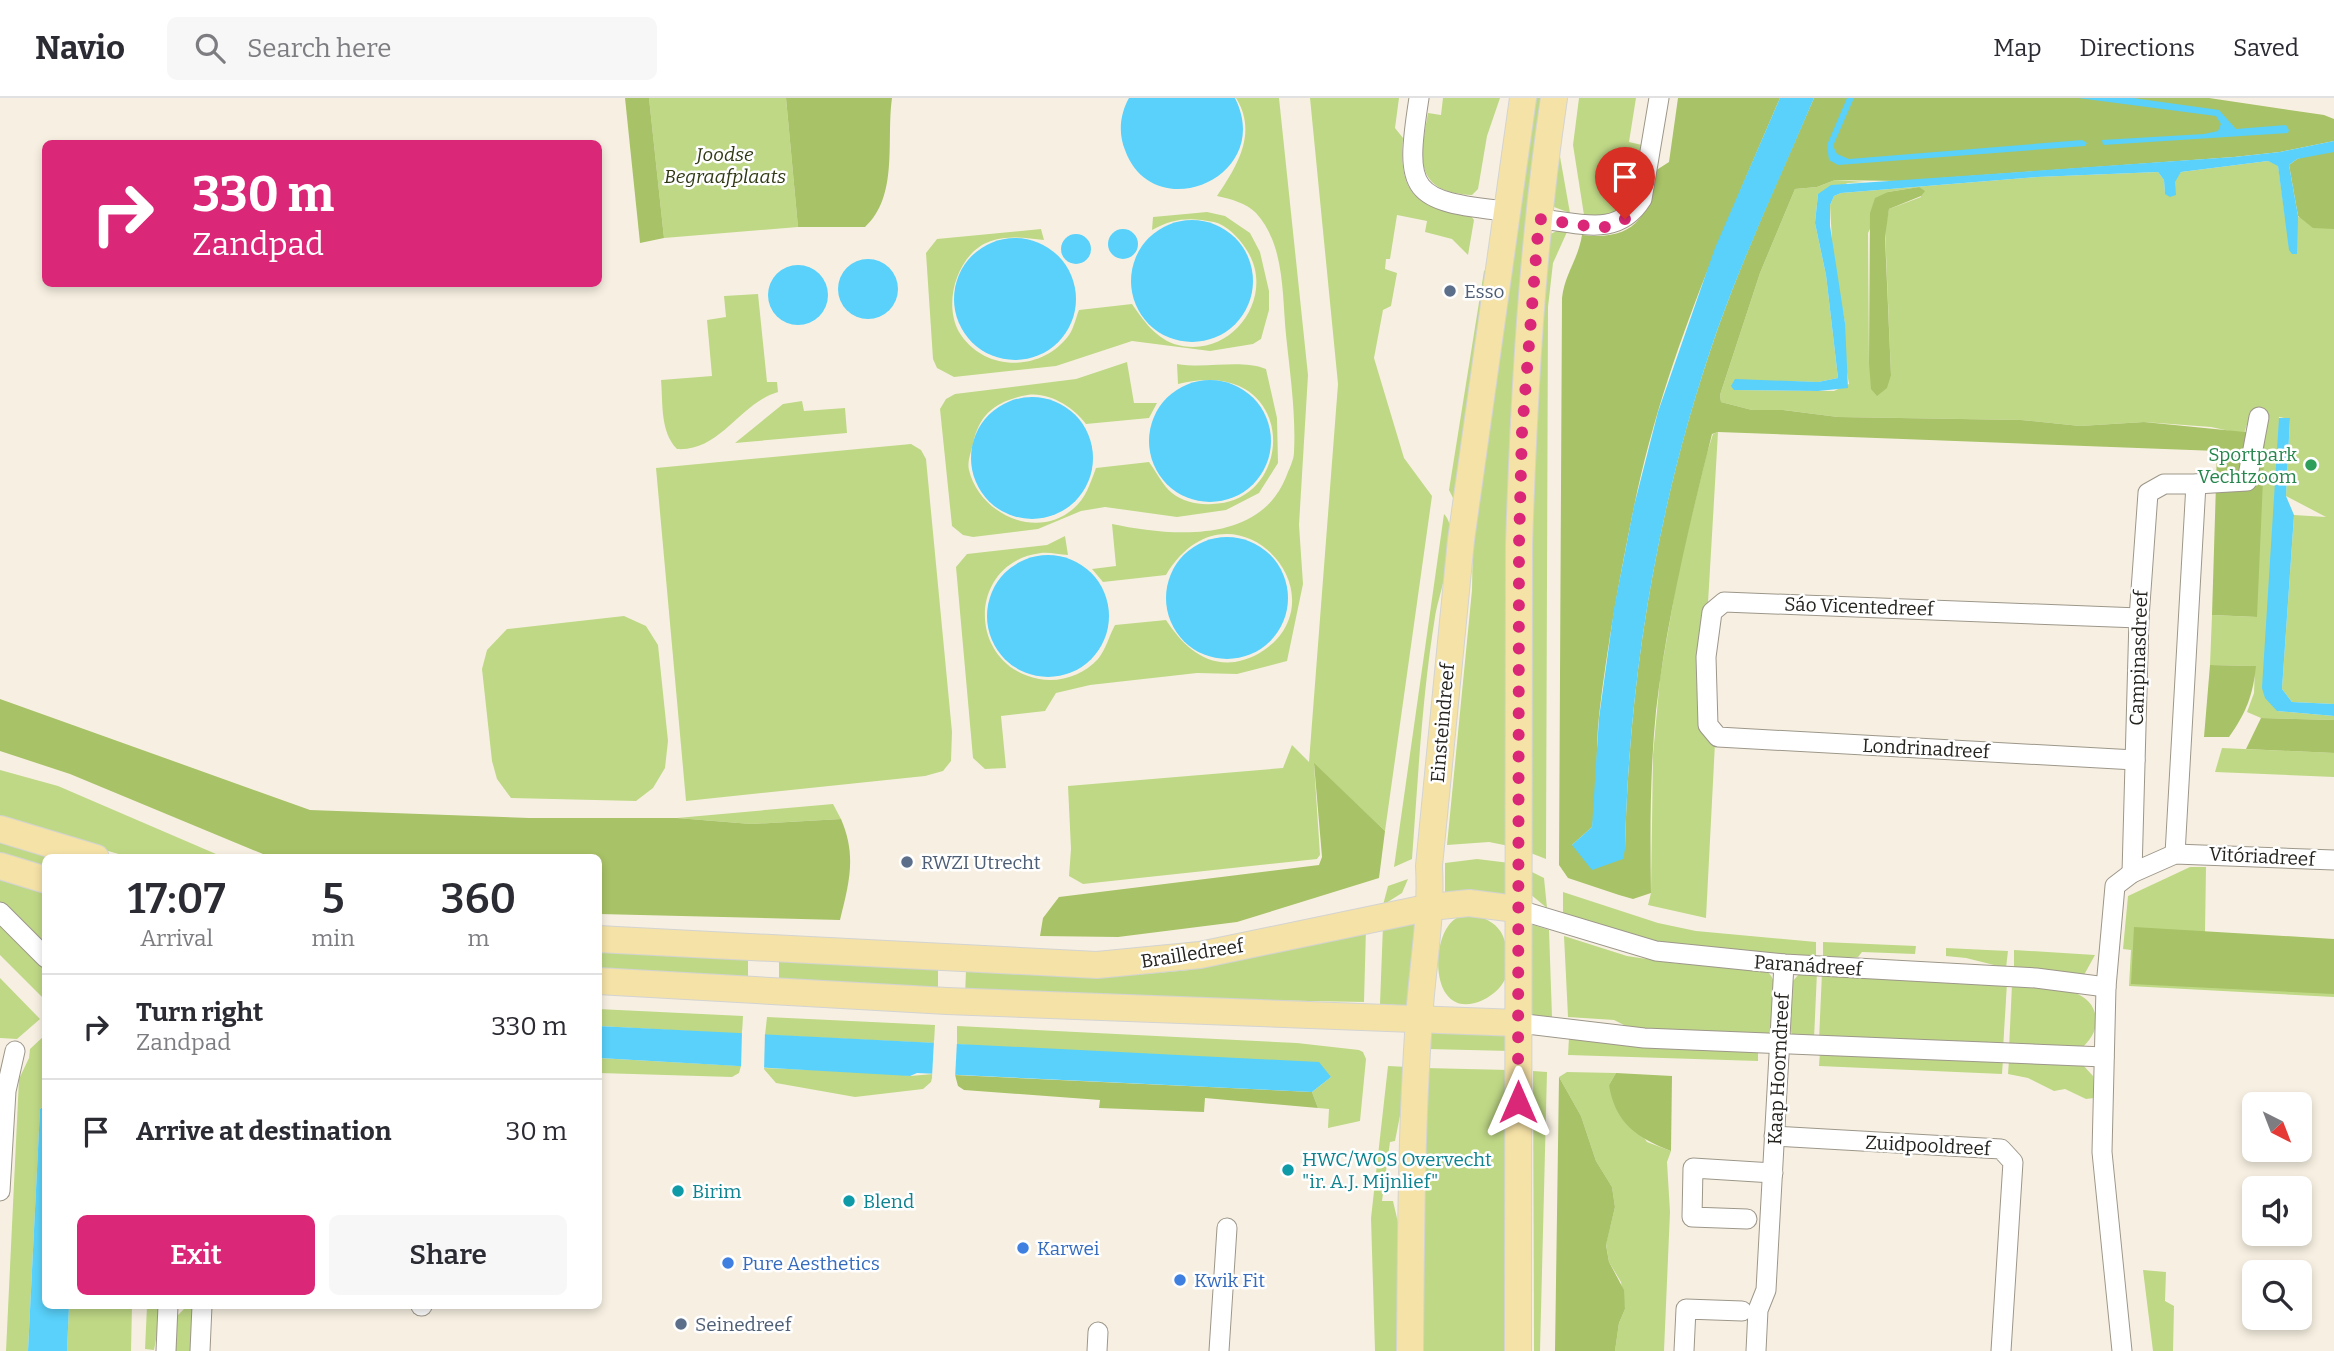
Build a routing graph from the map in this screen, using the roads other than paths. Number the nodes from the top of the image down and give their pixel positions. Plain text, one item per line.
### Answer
1 (1419, 98) edge
2 (1523, 98) edge
3 (1554, 98) edge
4 (1658, 98) edge
5 (1506, 211) junction
6 (1539, 219) junction
7 (2259, 418) dead end
8 (2196, 484) junction
9 (2139, 618) junction
10 (1718, 737) joint
11 (2135, 760) junction
12 (0, 829) edge
13 (2183, 853) junction
14 (83, 854) edge
15 (2334, 860) edge
16 (0, 866) edge
17 (2132, 873) junction
18 (42, 879) edge
19 (1432, 907) junction
20 (1516, 909) junction
21 (0, 912) edge
22 (602, 939) edge
23 (42, 954) edge
24 (950, 956) junction
25 (1784, 964) junction
26 (602, 981) edge
27 (2106, 987) junction
28 (947, 1001) junction
29 (1419, 1019) junction
30 (1518, 1023) junction
31 (1780, 1043) junction
32 (15, 1051) dead end
33 (2104, 1057) junction
34 (3, 1091) edge
35 (1774, 1136) junction
36 (1773, 1174) junction
37 (0, 1191) edge
38 (1747, 1219) dead end
39 (1227, 1228) dead end
40 (168, 1309) edge
41 (202, 1309) edge
42 (1741, 1311) dead end
43 (166, 1351) edge
44 (200, 1351) edge
45 (1219, 1351) edge
46 (1410, 1351) edge
47 (1518, 1351) edge
48 (1684, 1351) edge
49 (1756, 1351) edge
50 (2001, 1351) edge
51 (2122, 1351) edge

1 - 5 street
2 - 5 main road, Einsteindreef
3 - 6 main road
4 - 6 street
5 - 19 main road, Einsteindreef
6 - 20 main road
7 - 8 street, Campinasdreef
8 - 9 street, Campinasdreef
8 - 13 street
9 - 10 street, Sáo Vicentedreef
9 - 11 street, Campinasdreef
10 - 11 street, Londrinadreef
11 - 17 street, Campinasdreef
12 - 14 main road
13 - 15 street, Vitóriadreef
13 - 17 street
16 - 18 main road
17 - 27 street
19 - 20 main road, Brailledreef
19 - 24 main road, Brailledreef
19 - 29 main road, Einsteindreef
20 - 25 street, Paranádreef
20 - 30 main road
21 - 23 street
22 - 24 main road, Brailledreef
24 - 28 main road
25 - 27 street, Paranádreef
25 - 31 street, Kaap Hoorndreef
26 - 28 main road
27 - 33 street
28 - 29 main road
29 - 30 main road
29 - 46 main road, Einsteindreef
30 - 31 street
30 - 47 main road
31 - 33 street
31 - 35 street, Kaap Hoorndreef
32 - 34 street
33 - 51 street
34 - 37 street
35 - 36 street, Kaap Hoorndreef
35 - 50 street, Zuidpooldreef
36 - 38 street, Kaap Hoorndreef
36 - 49 street, Kaap Hoorndreef
39 - 45 street
40 - 43 street
41 - 44 street
42 - 48 street

